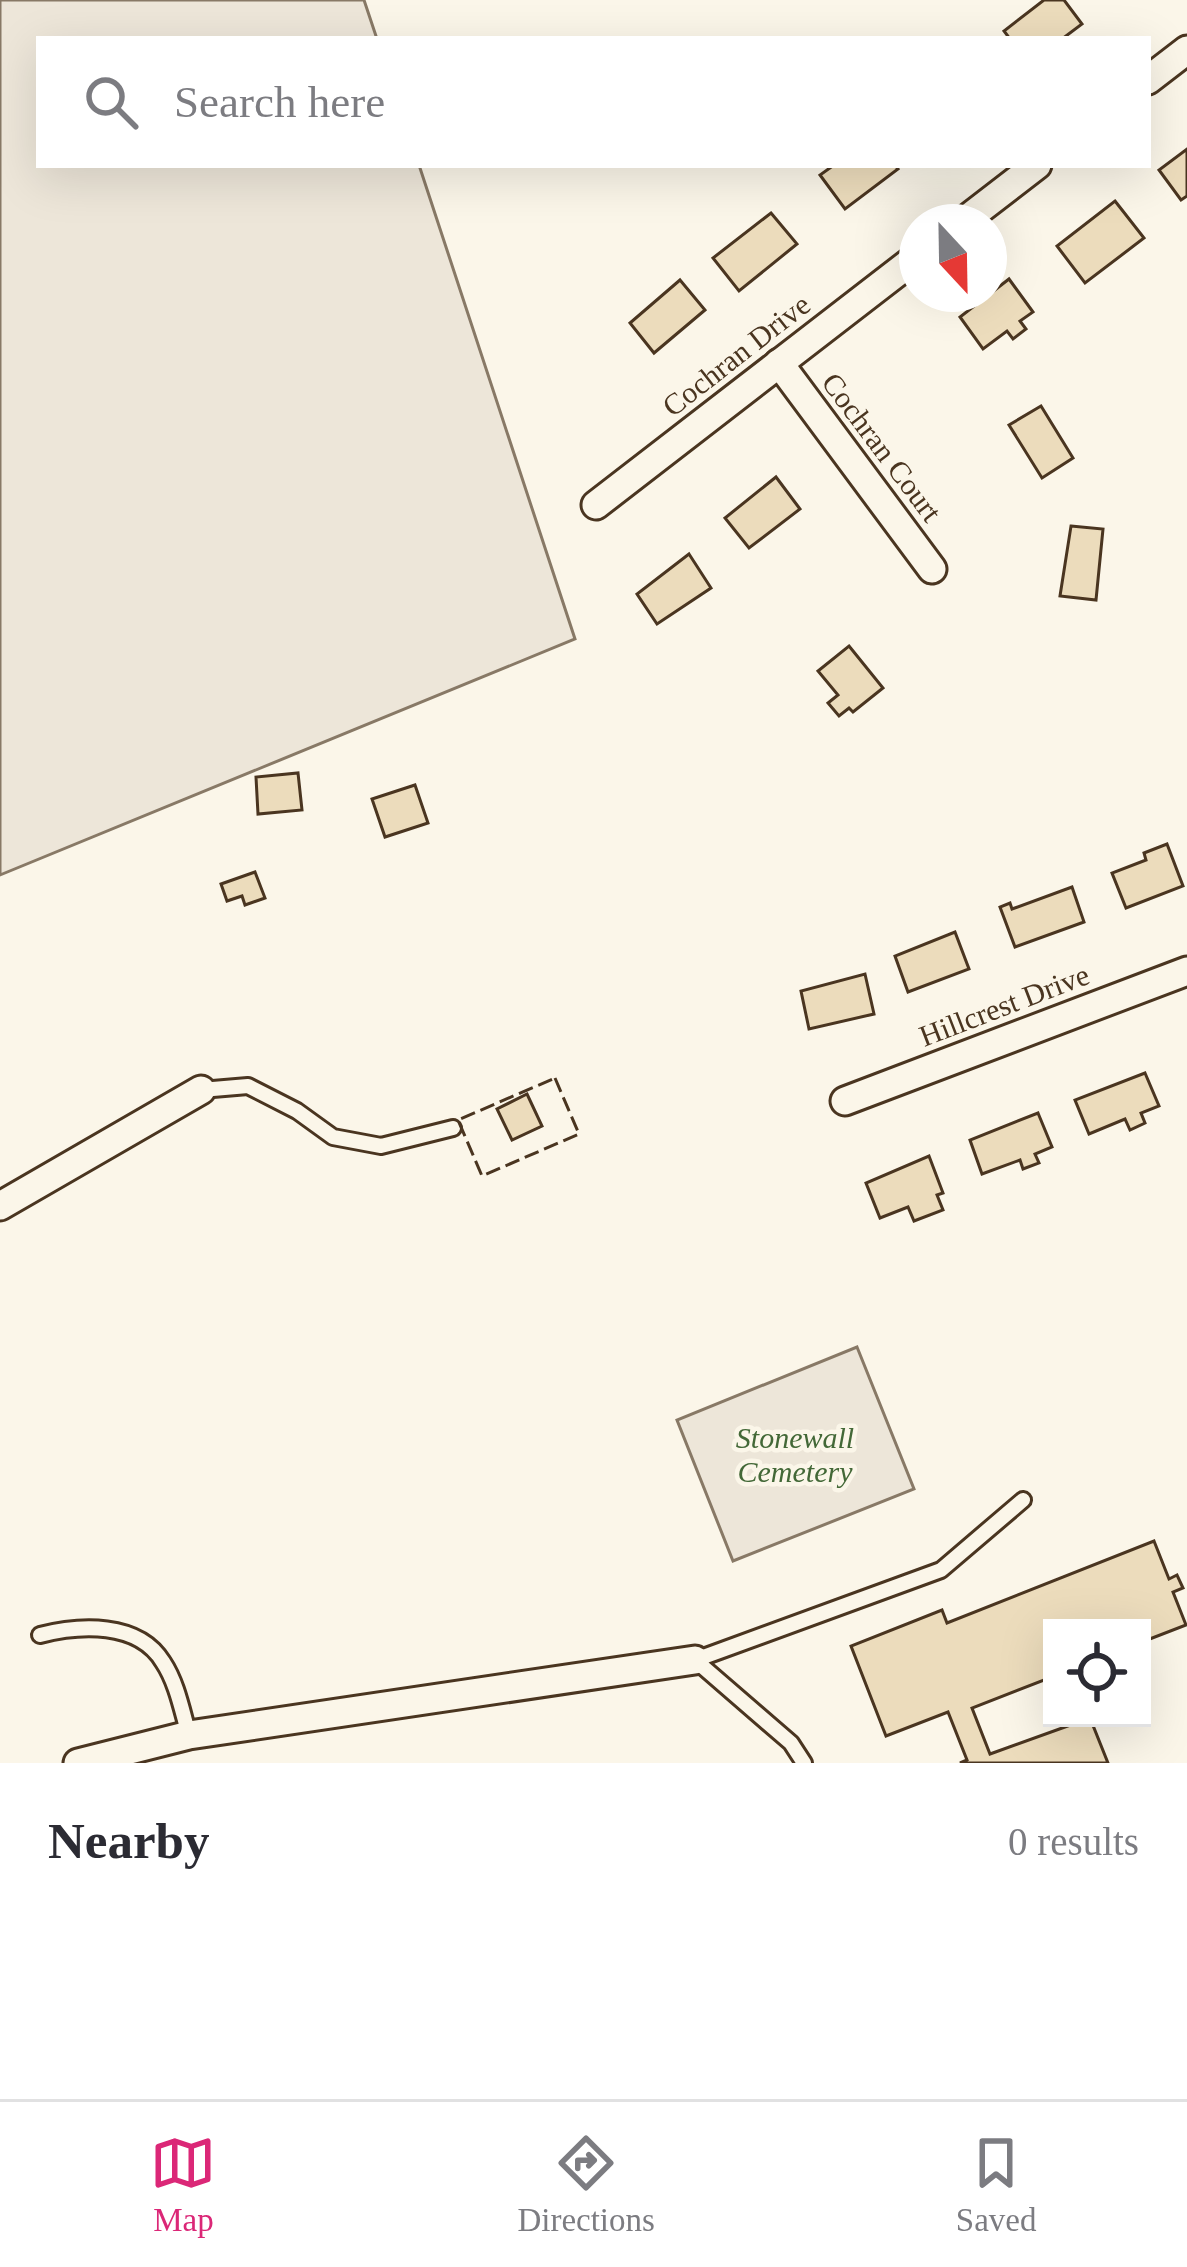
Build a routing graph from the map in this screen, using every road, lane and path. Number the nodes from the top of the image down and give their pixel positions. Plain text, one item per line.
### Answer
1 (1187, 50) edge
2 (1151, 78) edge
3 (1033, 168) edge
4 (986, 204) edge
5 (899, 271) edge
6 (779, 363) junction
7 (596, 506) dead end
8 (932, 569) dead end
9 (1187, 971) edge
10 (201, 1090) joint
11 (845, 1101) dead end
12 (453, 1128) dead end
13 (0, 1206) edge
14 (1023, 1500) dead end
15 (40, 1635) dead end
16 (695, 1660) junction
17 (189, 1735) junction
18 (78, 1763) edge
19 (804, 1763) edge

1 - 2 street
3 - 4 street
5 - 6 street, Cochran Drive
6 - 7 street, Cochran Drive
6 - 8 street, Cochran Court
9 - 11 street, Hillcrest Drive
10 - 12 lane
10 - 13 street
14 - 16 lane
15 - 17 lane
16 - 17 street
16 - 19 lane
17 - 18 street

